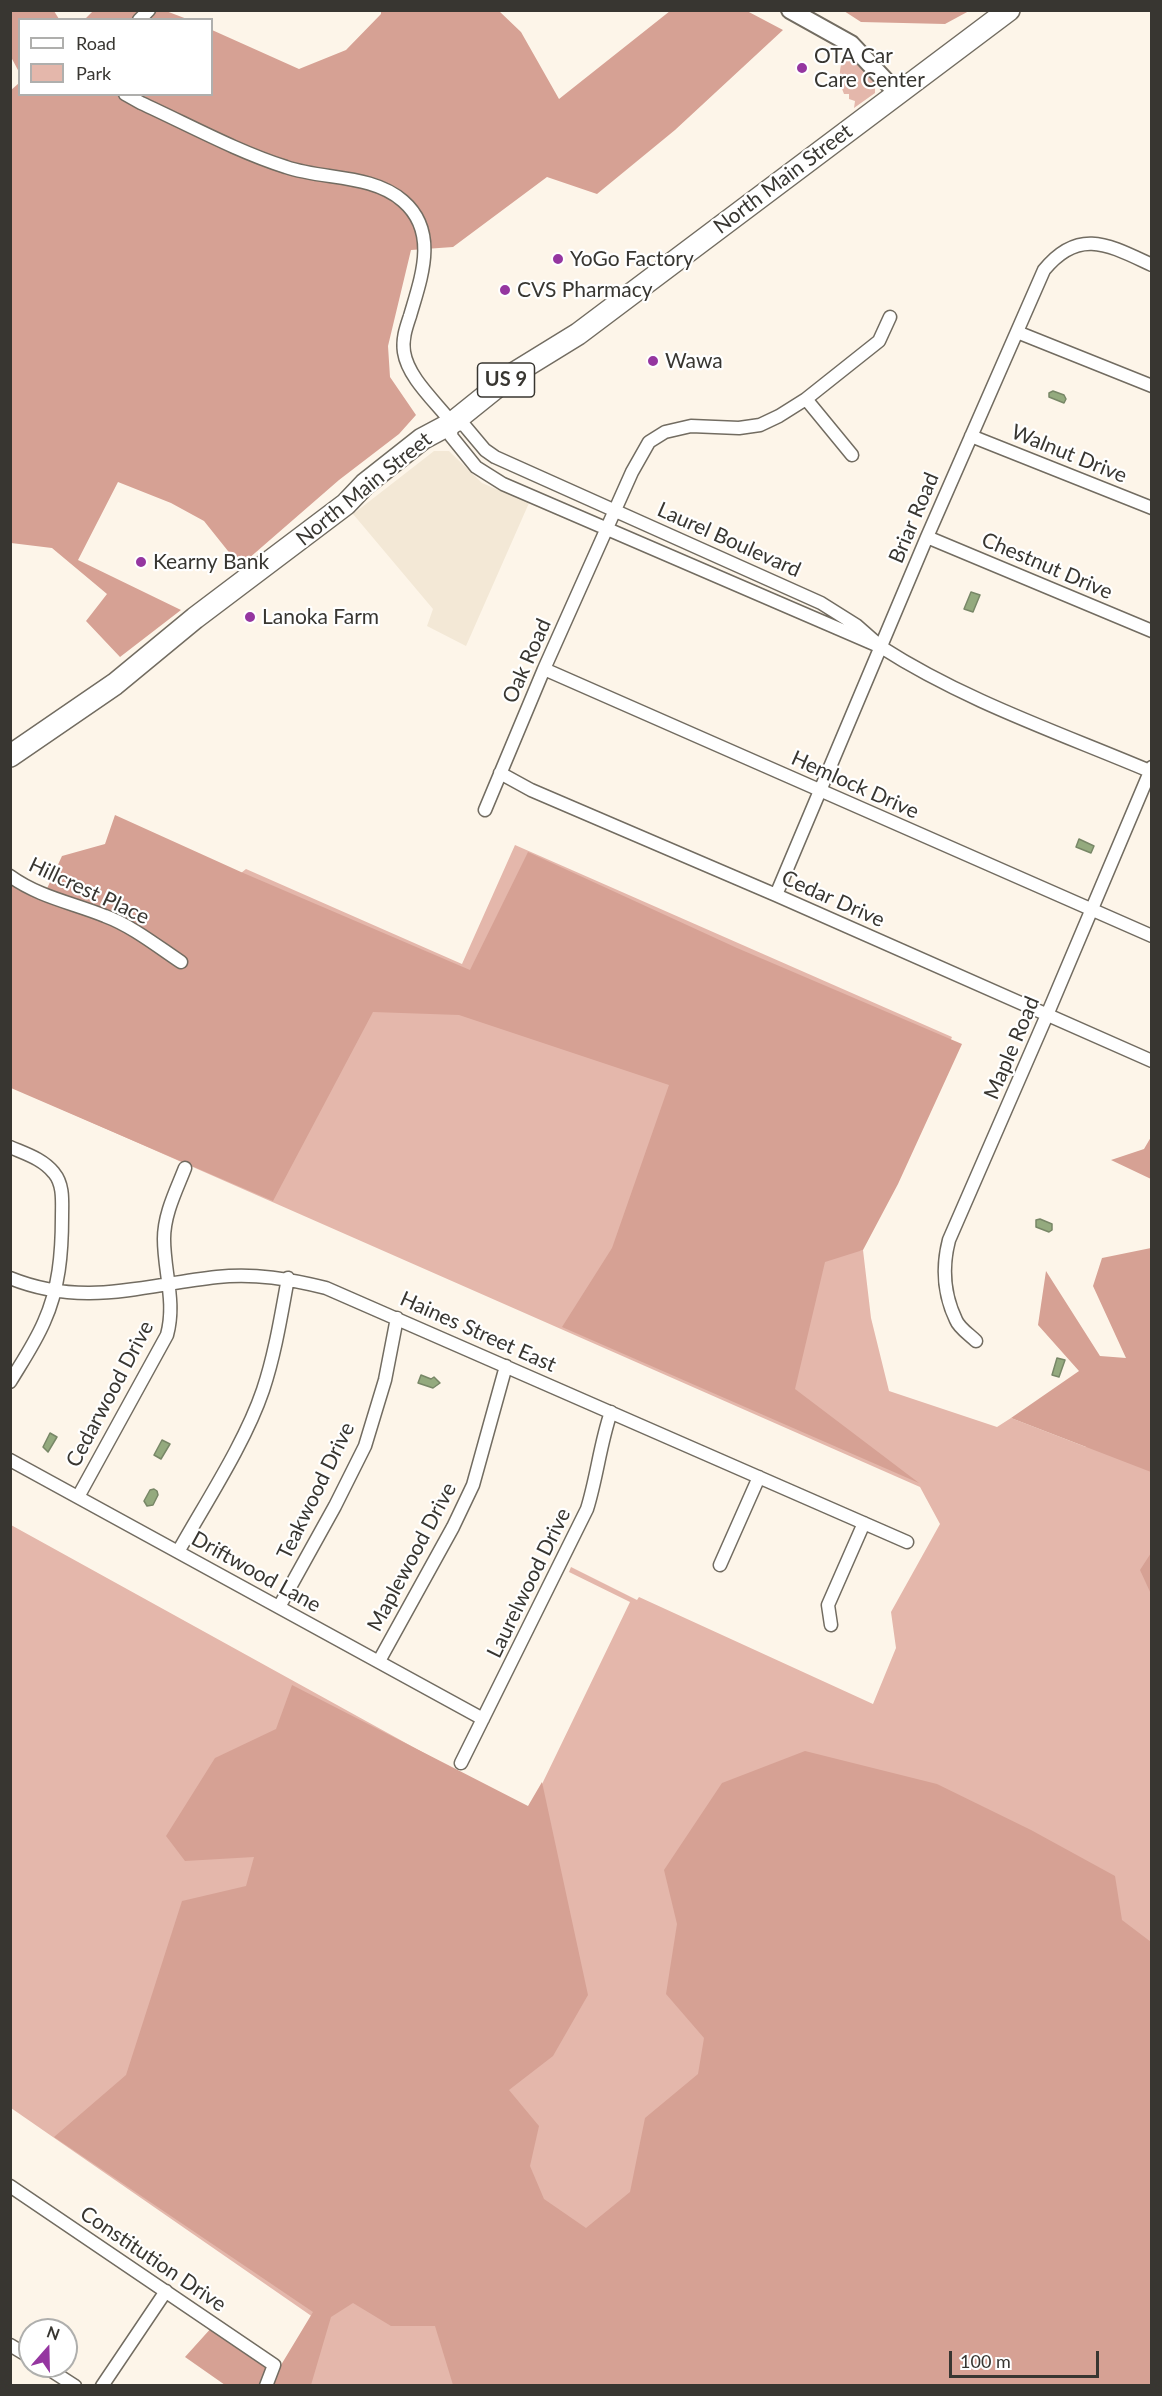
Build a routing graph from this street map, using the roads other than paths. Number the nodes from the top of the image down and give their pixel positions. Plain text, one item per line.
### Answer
1 (790, 10) edge
2 (1009, 10) edge
3 (898, 94) junction
4 (129, 96) edge
5 (1152, 265) edge
6 (890, 317) dead end
7 (1017, 332) junction
8 (1152, 386) edge
9 (806, 399) junction
10 (452, 423) junction
11 (971, 436) junction
12 (852, 455) dead end
13 (552, 483) junction
14 (545, 501) junction
15 (1152, 508) edge
16 (615, 511) junction
17 (607, 528) junction
18 (927, 537) junction
19 (1152, 631) edge
20 (880, 647) junction
21 (544, 669) junction
22 (10, 756) edge
23 (1151, 770) edge
24 (500, 773) junction
25 (819, 791) junction
26 (485, 810) dead end
27 (10, 876) edge
28 (776, 895) junction
29 (1092, 909) junction
30 (1152, 936) edge
31 (181, 962) dead end
32 (1047, 1016) junction
33 (1152, 1061) edge
34 (10, 1147) edge
35 (185, 1168) dead end
36 (10, 1278) edge
37 (288, 1278) junction
38 (169, 1284) junction
39 (54, 1291) junction
40 (397, 1318) junction
41 (976, 1341) dead end
42 (506, 1366) junction
43 (10, 1382) edge
44 (611, 1412) junction
45 (10, 1460) edge
46 (759, 1477) junction
47 (78, 1497) junction
48 (864, 1523) junction
49 (907, 1542) dead end
50 (178, 1552) junction
51 (720, 1565) dead end
52 (279, 1607) junction
53 (831, 1625) dead end
54 (379, 1661) junction
55 (483, 1719) junction
56 (461, 1763) dead end
57 (14, 2188) edge
58 (10, 2202) edge
59 (166, 2291) junction
60 (102, 2385) edge
61 (266, 2385) edge

1 - 3 street
2 - 3 highway, North Main Street / US 9
3 - 10 highway, North Main Street / US 9
4 - 10 street, Laurel Boulevard
5 - 7 street, Briar Road
6 - 9 street, Oak Road
7 - 8 street
7 - 11 street, Briar Road
9 - 12 street
9 - 16 street, Oak Road
10 - 13 street, Laurel Boulevard
10 - 14 street, Laurel Boulevard
10 - 22 highway, North Main Street / US 9
11 - 15 street, Walnut Drive
11 - 18 street, Briar Road
13 - 14 street
13 - 16 street, Laurel Boulevard
14 - 17 street, Laurel Boulevard
16 - 17 street, Oak Road
16 - 20 street, Laurel Boulevard
17 - 20 street, Laurel Boulevard
17 - 21 street, Oak Road
18 - 19 street, Chestnut Drive
18 - 20 street, Briar Road
20 - 23 street, Laurel Boulevard
20 - 25 street, Briar Road
21 - 24 street, Oak Road
21 - 25 street, Hemlock Drive
23 - 29 street, Maple Road
24 - 26 street, Oak Road
24 - 28 street, Cedar Drive
25 - 28 street, Briar Road
25 - 29 street, Hemlock Drive
27 - 31 street, Hillcrest Place
28 - 32 street, Cedar Drive
29 - 30 street, Hemlock Drive
29 - 32 street, Maple Road
32 - 33 street, Cedar Drive
32 - 41 street, Maple Road
34 - 39 street
35 - 38 street, Cedarwood Drive
36 - 39 street, Haines Street East
37 - 38 street, Haines Street East
37 - 40 street, Haines Street East
37 - 50 street
38 - 39 street, Haines Street East
38 - 47 street, Cedarwood Drive
39 - 43 street
40 - 42 street, Haines Street East
40 - 52 street, Teakwood Drive
42 - 44 street, Haines Street East
42 - 54 street, Maplewood Drive
44 - 46 street, Haines Street East
44 - 55 street, Laurelwood Drive
45 - 47 street, Driftwood Lane
46 - 48 street, Haines Street East
46 - 51 street
47 - 50 street, Driftwood Lane
48 - 49 street, Haines Street East
48 - 53 street
50 - 52 street, Driftwood Lane
52 - 54 street, Driftwood Lane
54 - 55 street, Driftwood Lane
55 - 56 street, Laurelwood Drive
57 - 58 street
57 - 59 street, Constitution Drive
59 - 60 street
59 - 61 street, Constitution Drive

